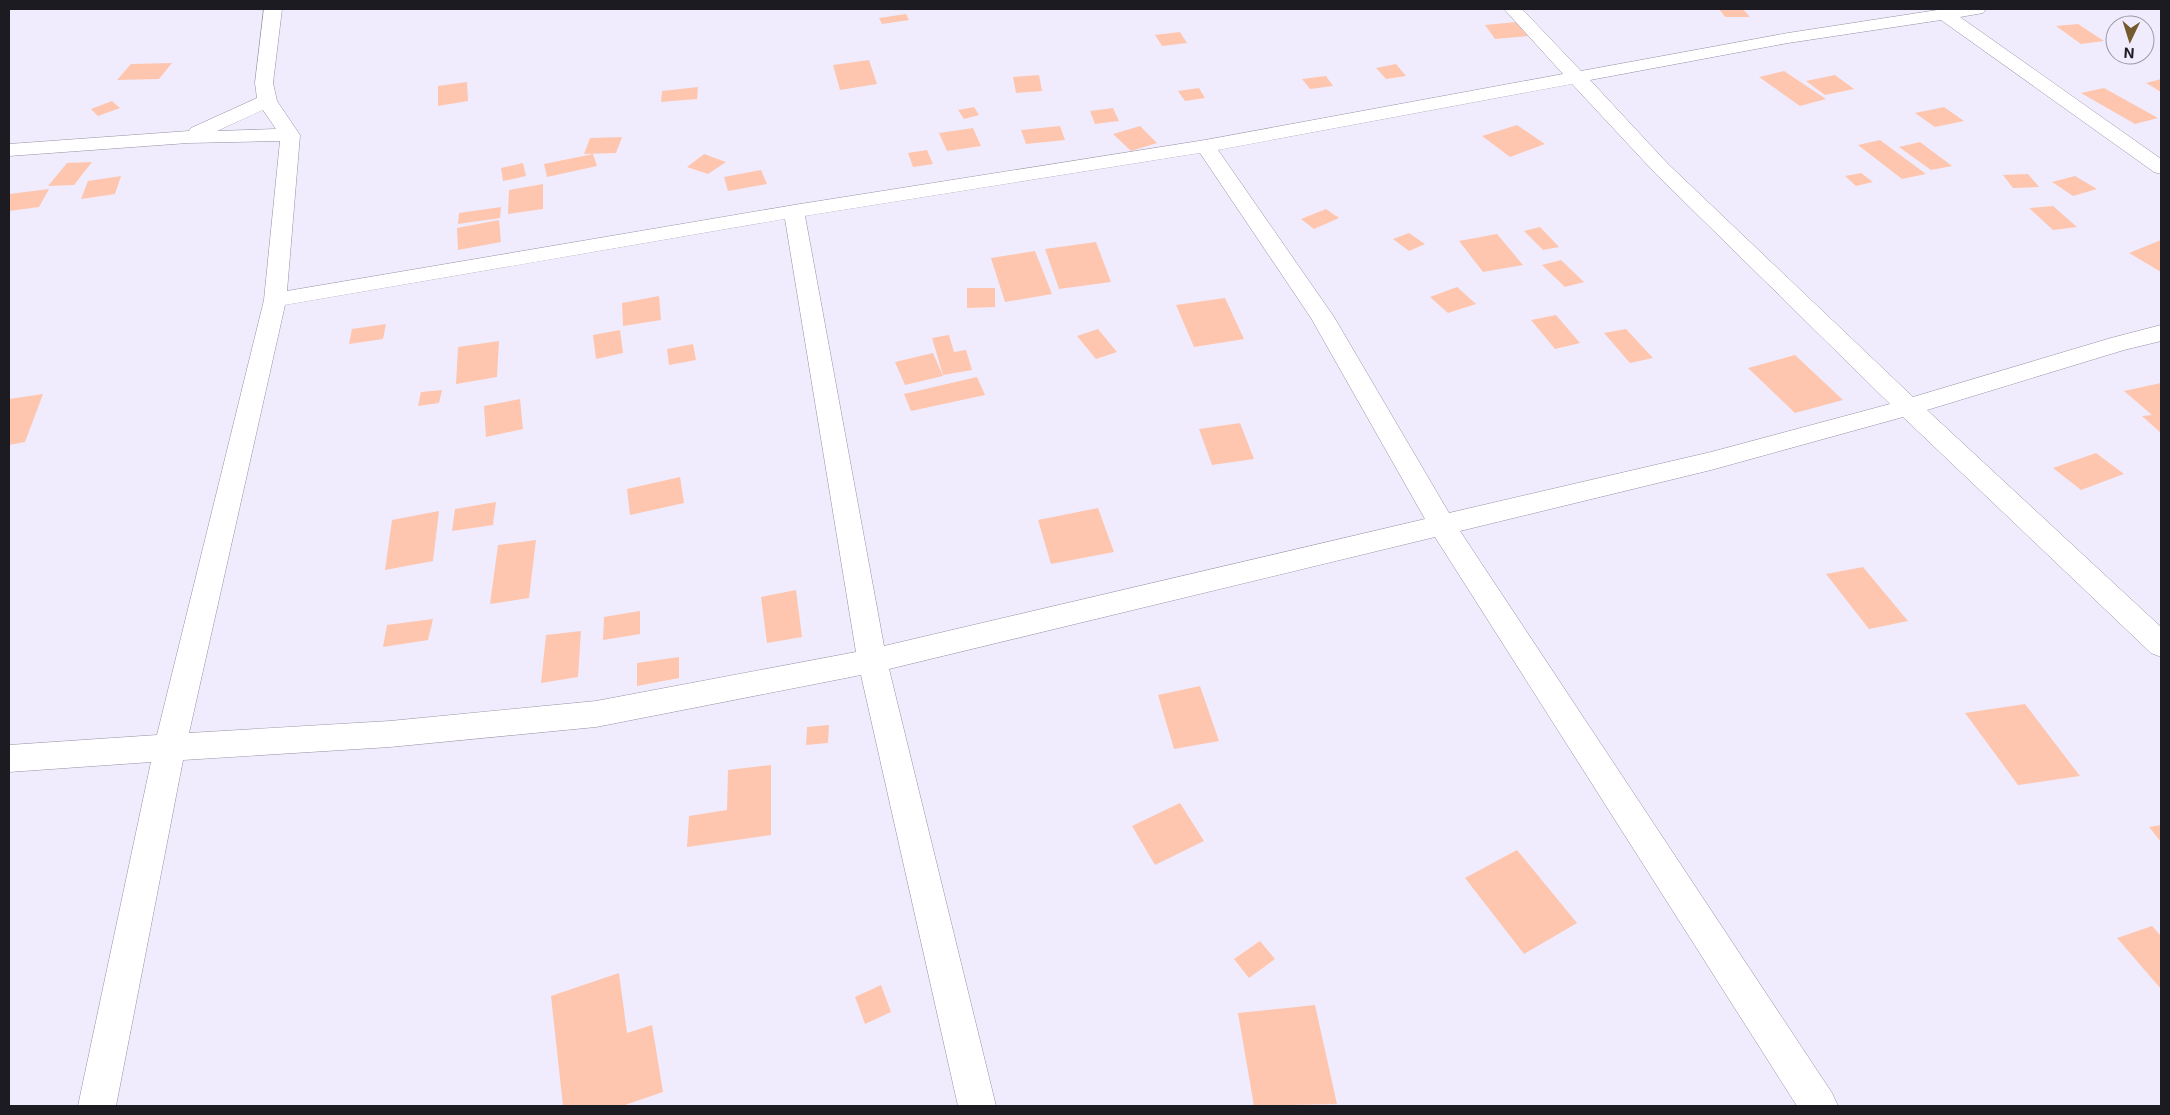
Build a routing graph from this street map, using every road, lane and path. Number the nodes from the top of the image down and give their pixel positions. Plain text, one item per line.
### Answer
1 (273, 9) edge
2 (1513, 9) edge
3 (1978, 9) edge
4 (1944, 14) junction
5 (1576, 78) junction
6 (267, 101) junction
7 (290, 135) junction
8 (188, 137) junction
9 (1205, 146) junction
10 (9, 150) edge
11 (2161, 168) edge
12 (794, 211) junction
13 (275, 300) junction
14 (2161, 333) edge
15 (1910, 407) junction
16 (1442, 524) junction
17 (2161, 645) edge
18 (872, 661) junction
19 (170, 747) junction
20 (9, 758) edge
21 (97, 1106) edge
22 (977, 1106) edge
23 (1819, 1106) edge

1 - 6 street
2 - 5 street
3 - 4 street
4 - 5 street
4 - 11 street
5 - 9 street
5 - 15 street
6 - 7 street
6 - 8 street
7 - 8 street
7 - 13 street
8 - 10 street
9 - 12 street
9 - 16 street
12 - 13 street
12 - 18 street
13 - 19 street
14 - 15 street
15 - 16 street
15 - 17 street
16 - 18 street
16 - 23 street
18 - 19 street
18 - 22 street
19 - 20 street
19 - 21 street

